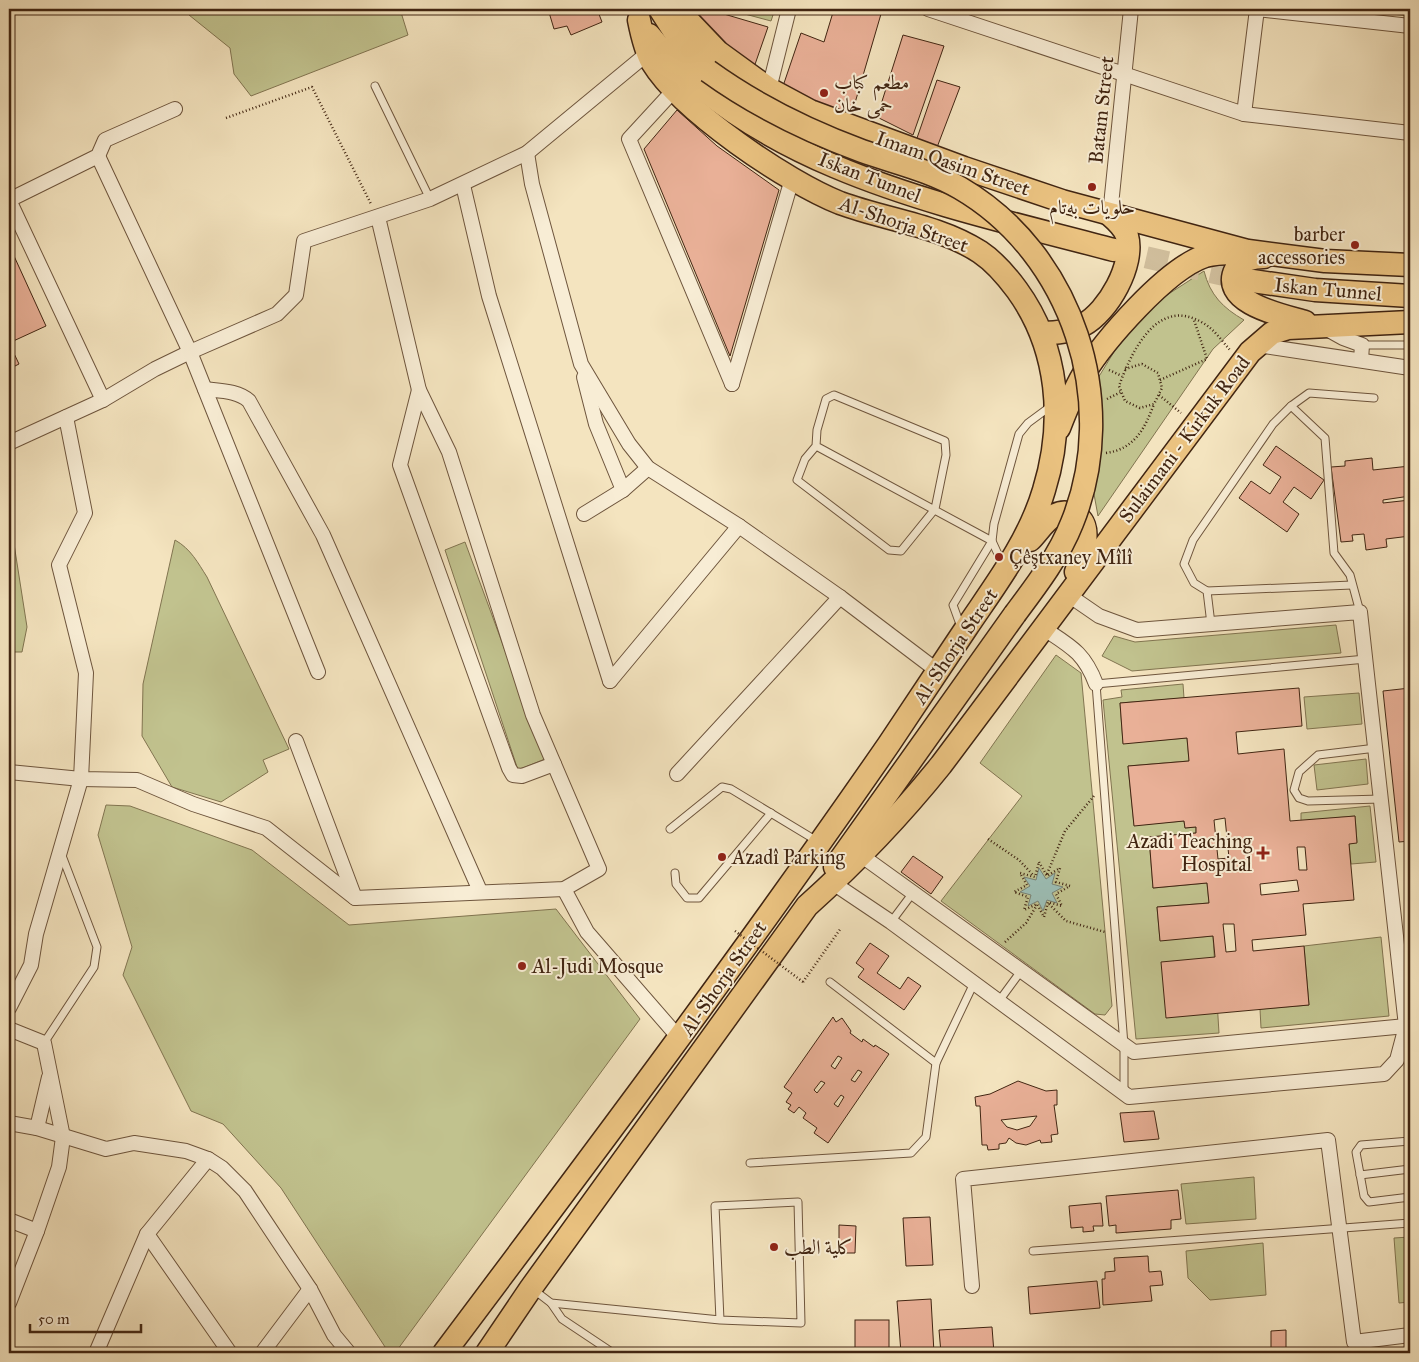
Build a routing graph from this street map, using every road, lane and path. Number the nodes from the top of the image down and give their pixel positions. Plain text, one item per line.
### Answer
1 (660, 9) edge
2 (677, 9) edge
3 (789, 9) edge
4 (928, 9) edge
5 (1131, 9) edge
6 (1257, 9) edge
7 (635, 14) edge
8 (1410, 26) edge
9 (652, 49) junction
10 (1126, 76) junction
11 (375, 86) dead end
12 (675, 89) junction
13 (769, 89) junction
14 (175, 109) dead end
15 (1244, 114) junction
16 (226, 118) dead end
17 (1410, 133) edge
18 (527, 153) junction
19 (98, 156) junction
20 (792, 179) junction
21 (463, 185) junction
22 (430, 199) junction
23 (9, 200) edge
24 (1110, 215) junction
25 (378, 217) junction
26 (1114, 250) tunnel mouth
27 (1261, 253) junction
28 (1294, 258) junction
29 (1410, 265) edge
30 (1246, 280) tunnel mouth
31 (1410, 296) edge
32 (1194, 320) junction
33 (1410, 322) edge
34 (1324, 326) junction
35 (1042, 333) junction
36 (1363, 334) junction
37 (1264, 339) junction
38 (1410, 345) edge
39 (190, 352) junction
40 (1361, 360) junction
41 (1241, 363) junction
42 (581, 364) junction
43 (1410, 368) edge
44 (1125, 370) junction
45 (1160, 380) junction
46 (205, 389) junction
47 (419, 390) junction
48 (1158, 395) junction
49 (1374, 398) dead end
50 (103, 400) junction
51 (1055, 403) junction
52 (1154, 404) junction
53 (1290, 406) junction
54 (66, 417) junction
55 (1196, 425) junction
56 (9, 443) edge
57 (1053, 443) junction
58 (816, 446) junction
59 (1100, 454) dead end
60 (648, 468) junction
61 (623, 490) junction
62 (935, 509) junction
63 (584, 514) dead end
64 (739, 526) junction
65 (992, 541) junction
66 (1006, 570) junction
67 (1352, 584) junction
68 (1207, 591) junction
69 (1066, 596) junction
70 (840, 597) junction
71 (1360, 612) junction
72 (1211, 624) junction
73 (1043, 628) junction
74 (963, 632) junction
75 (1366, 659) junction
76 (318, 672) dead end
77 (938, 672) junction
78 (1096, 684) junction
79 (296, 741) dead end
80 (1376, 748) junction
81 (554, 764) junction
82 (9, 772) edge
83 (678, 774) dead end
84 (81, 778) junction
85 (1105, 795) junction
86 (1381, 799) junction
87 (771, 813) junction
88 (670, 829) dead end
89 (988, 839) dead end
90 (819, 842) junction
91 (60, 848) junction
92 (862, 856) junction
93 (675, 873) dead end
94 (1047, 876) junction
95 (1035, 877) junction
96 (833, 883) junction
97 (564, 889) junction
98 (480, 891) junction
99 (912, 894) junction
100 (355, 898) junction
101 (1048, 902) junction
102 (1037, 904) junction
103 (807, 906) junction
104 (891, 922) junction
105 (841, 928) dead end
106 (736, 931) dead end
107 (1115, 931) junction
108 (995, 953) junction
109 (1021, 971) junction
110 (830, 982) dead end
111 (974, 983) junction
112 (999, 1001) junction
113 (9, 1008) edge
114 (1406, 1026) junction
115 (9, 1030) edge
116 (680, 1039) junction
117 (44, 1043) junction
118 (1124, 1045) junction
119 (936, 1063) junction
120 (50, 1072) junction
121 (1124, 1092) junction
122 (9, 1123) edge
123 (37, 1128) junction
124 (63, 1137) junction
125 (1410, 1141) edge
126 (208, 1159) junction
127 (750, 1163) dead end
128 (1410, 1169) edge
129 (1360, 1175) junction
130 (1410, 1197) edge
131 (9, 1220) edge
132 (1410, 1222) edge
133 (1338, 1228) junction
134 (37, 1231) junction
135 (146, 1234) junction
136 (1033, 1251) dead end
137 (972, 1286) dead end
138 (531, 1288) junction
139 (310, 1290) junction
140 (9, 1303) edge
141 (551, 1303) junction
142 (720, 1320) junction
143 (1410, 1335) edge
144 (96, 1353) edge
145 (230, 1353) edge
146 (262, 1353) edge
147 (349, 1353) edge
148 (444, 1353) edge
149 (487, 1353) edge
150 (613, 1353) edge

1 - 103 main road, bridge
2 - 13 main road, Imam Qasim Street
3 - 13 street
4 - 10 street
5 - 10 street, Batam Street
6 - 8 street
6 - 15 street
7 - 9 main road, Al-Shorja Street
9 - 12 main road, Al-Shorja Street
9 - 18 street
9 - 26 main road, Iskan Tunnel
10 - 15 street
10 - 24 street, Batam Street
11 - 22 lane
12 - 20 main road, Al-Shorja Street
12 - 20 street
13 - 24 main road, Imam Qasim Street
14 - 19 street
15 - 17 street
16 - 25 path
18 - 21 street
18 - 42 street
19 - 23 street
19 - 39 street
20 - 35 main road, Al-Shorja Street
21 - 22 street
21 - 64 street
22 - 25 street
23 - 50 street
24 - 27 main road, Imam Qasim Street
24 - 35 main road
25 - 39 street
25 - 47 street
27 - 28 main road
27 - 57 main road
28 - 29 main road
28 - 34 main road
30 - 31 main road, Iskan Tunnel
32 - 41 path
32 - 44 path
32 - 45 path
33 - 36 main road
34 - 36 main road
34 - 37 main road
35 - 51 main road, Al-Shorja Street
36 - 38 lane
36 - 40 street
37 - 40 street
37 - 41 main road, Sulaimani - Kirkuk Road
39 - 46 street
39 - 50 street
40 - 43 street
41 - 55 main road, Sulaimani - Kirkuk Road
42 - 60 street
42 - 61 street
44 - 45 path
44 - 52 path
45 - 48 path
46 - 76 street
46 - 98 street
47 - 81 street
47 - 81 street
48 - 52 path
48 - 55 path
49 - 53 lane
50 - 54 street
51 - 57 main road, Al-Shorja Street
51 - 65 lane
52 - 59 path
53 - 67 lane
53 - 68 lane
54 - 56 street
54 - 84 street
55 - 69 main road, Sulaimani - Kirkuk Road
57 - 66 main road, Al-Shorja Street
58 - 62 lane
58 - 62 lane
58 - 62 lane
60 - 61 street
60 - 64 street
61 - 63 street
62 - 65 lane
64 - 70 street
65 - 66 lane
65 - 74 lane
66 - 69 main road
66 - 74 main road, Al-Shorja Street
67 - 68 lane
67 - 71 lane
68 - 72 lane
69 - 72 street
69 - 73 main road, Al-Shorja Street
70 - 77 street
70 - 83 street
71 - 72 street
71 - 75 street
73 - 78 street
73 - 92 main road, Al-Shorja Street
74 - 77 main road, Al-Shorja Street
75 - 78 lane
75 - 80 street
77 - 90 main road, Al-Shorja Street
78 - 85 lane
79 - 100 street
80 - 86 street
80 - 86 lane
81 - 97 street
82 - 84 street
84 - 91 street
84 - 100 street
85 - 94 path
85 - 107 lane
86 - 114 street
87 - 88 lane
87 - 90 lane
87 - 93 lane
89 - 95 path
90 - 116 main road, Al-Shorja Street
91 - 113 street
91 - 117 lane
92 - 96 main road, Al-Shorja Street
92 - 99 street
94 - 95 path
94 - 101 path
95 - 102 path
96 - 103 main road, Al-Shorja Street
96 - 104 street
97 - 98 street
97 - 116 street
98 - 100 street
99 - 104 lane
99 - 108 street
101 - 102 path
101 - 107 path
102 - 108 path
103 - 138 main road, Al-Shorja Street
104 - 111 street
105 - 106 path, bridge
107 - 118 lane
108 - 109 street
109 - 112 lane
109 - 118 street
110 - 119 lane
111 - 112 street
111 - 119 lane
112 - 121 street
114 - 118 street
114 - 121 street
115 - 117 street
116 - 148 main road, Al-Shorja Street
117 - 120 street
118 - 121 lane
119 - 127 lane
120 - 123 street
120 - 124 street
122 - 123 street
123 - 124 street
124 - 126 street
124 - 134 street
125 - 129 lane
126 - 135 street
126 - 139 street
128 - 129 lane
129 - 130 lane
131 - 134 street
132 - 133 lane
133 - 136 lane
133 - 137 street
133 - 143 street
134 - 140 street
135 - 144 street
135 - 145 street
138 - 141 lane
138 - 149 main road, Al-Shorja Street
139 - 146 street
139 - 147 street
141 - 142 lane
141 - 150 lane
142 - 142 lane

